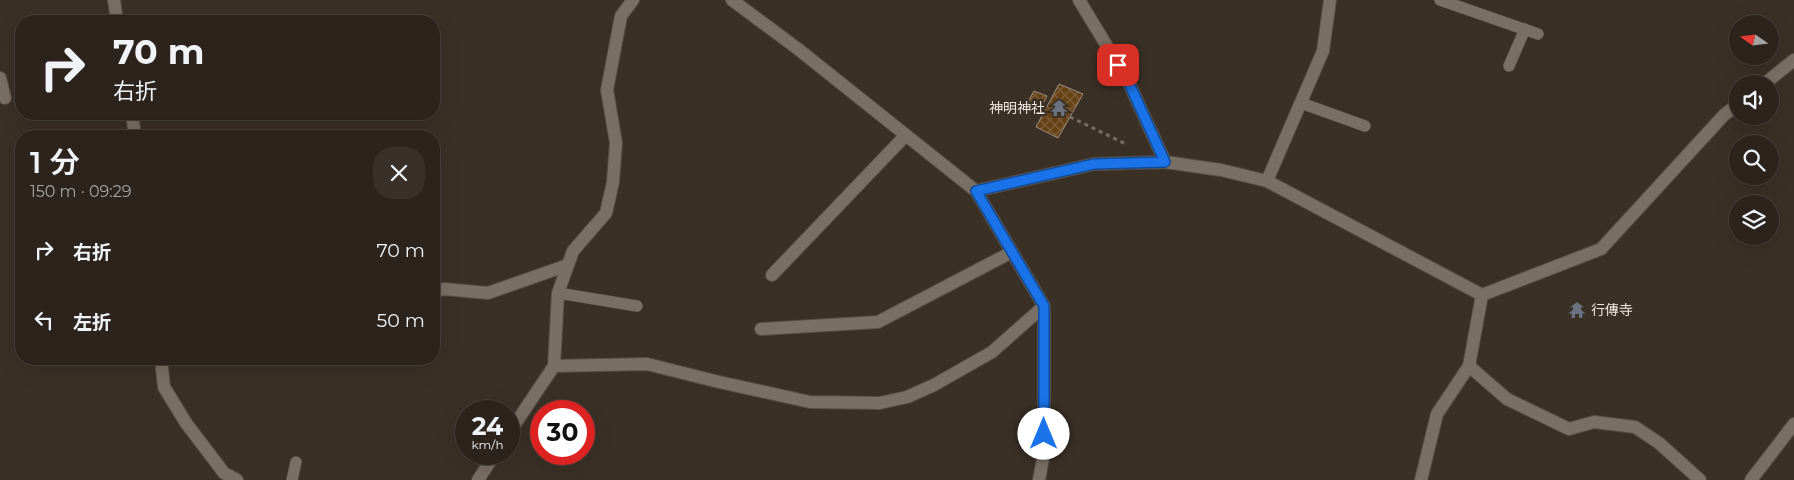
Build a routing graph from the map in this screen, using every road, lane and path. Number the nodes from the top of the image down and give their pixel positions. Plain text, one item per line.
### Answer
1 (114, 0) edge
2 (633, 0) edge
3 (732, 0) edge
4 (1079, 0) edge
5 (1330, 0) edge
6 (1440, 0) edge
7 (116, 15) edge
8 (1525, 29) junction
9 (1538, 34) dead end
10 (1794, 60) edge
11 (1510, 66) dead end
12 (1775, 75) edge
13 (0, 78) edge
14 (6, 98) dead end
15 (1301, 103) junction
16 (1729, 111) edge
17 (1070, 117) dead end
18 (1365, 126) dead end
19 (906, 135) junction
20 (1131, 146) dead end
21 (1165, 162) junction
22 (1267, 181) junction
23 (976, 191) junction
24 (1012, 252) junction
25 (568, 265) junction
26 (772, 275) dead end
27 (440, 290) edge
28 (558, 293) junction
29 (1482, 295) junction
30 (637, 306) dead end
31 (1044, 306) junction
32 (761, 329) dead end
33 (162, 365) edge
34 (554, 366) junction
35 (1470, 366) junction
36 (520, 417) edge
37 (1794, 424) edge
38 (296, 462) dead end
39 (488, 465) edge
40 (237, 480) edge
41 (292, 480) edge
42 (478, 480) edge
43 (1039, 480) edge
44 (1421, 480) edge
45 (1700, 480) edge
46 (1751, 480) edge

1 - 7 street
2 - 25 street
3 - 19 street
4 - 21 street
5 - 15 street
6 - 8 lane
8 - 9 lane
8 - 11 lane
10 - 12 street
13 - 14 street
15 - 18 lane
15 - 22 street
16 - 29 street
17 - 20 path
19 - 23 street
19 - 26 street
21 - 22 street
21 - 23 street
22 - 29 street
23 - 24 street
24 - 31 street
24 - 32 street
25 - 27 street
25 - 28 street
28 - 30 lane
28 - 34 street
29 - 35 street
31 - 34 street
31 - 43 street
33 - 40 street
34 - 36 street
35 - 44 street
35 - 45 street
37 - 46 street
38 - 41 lane
39 - 42 street

